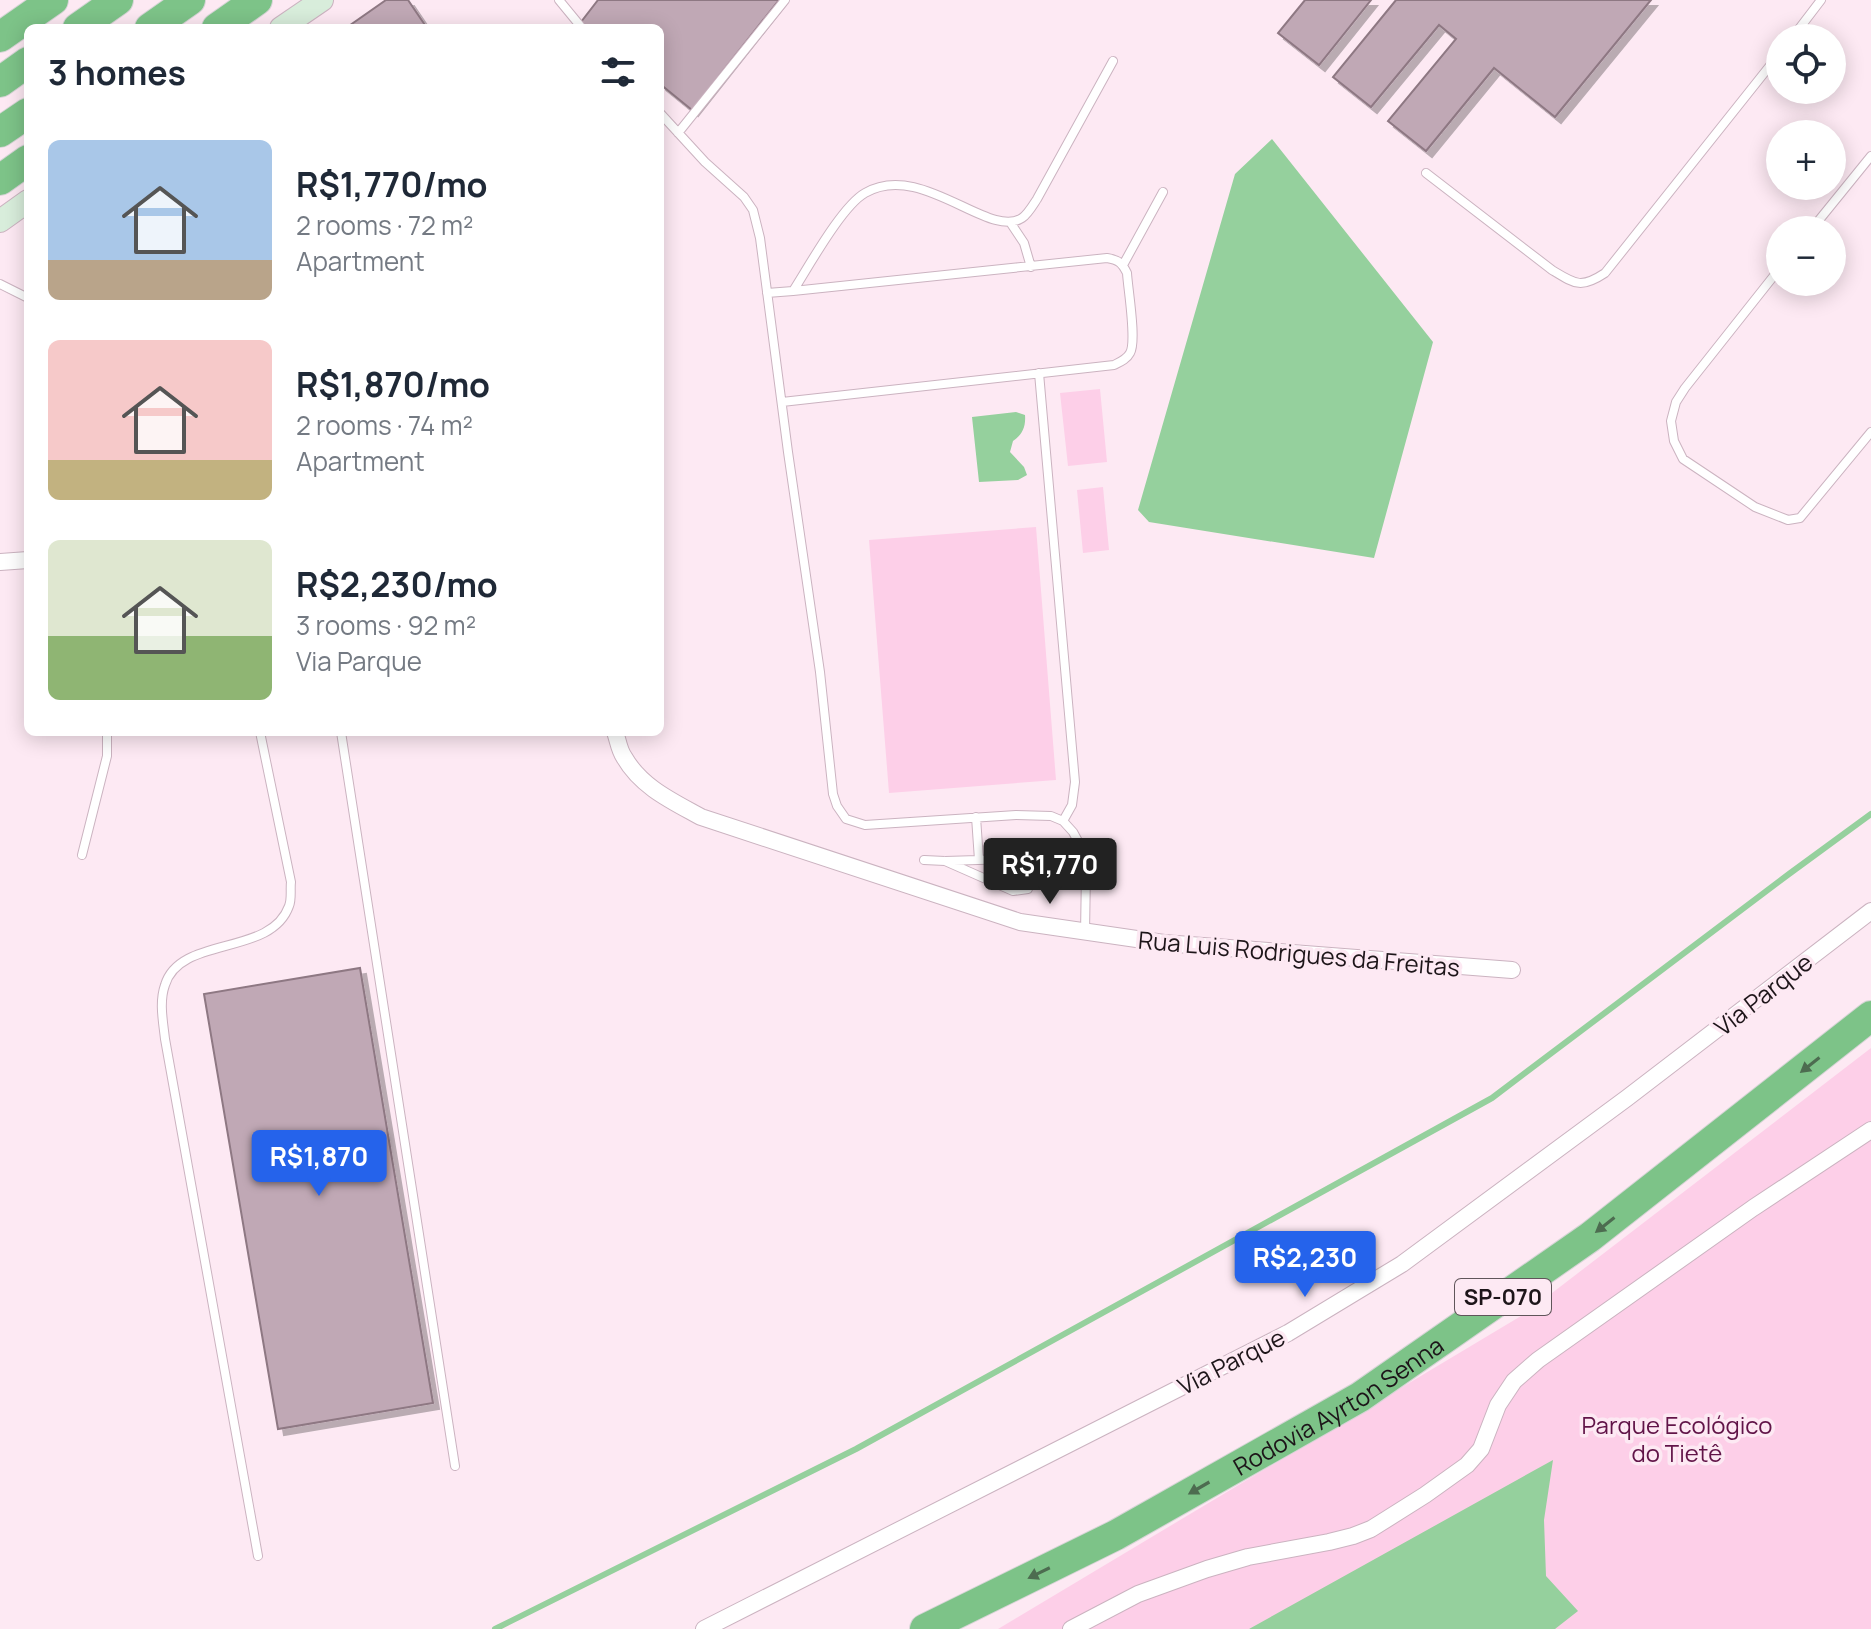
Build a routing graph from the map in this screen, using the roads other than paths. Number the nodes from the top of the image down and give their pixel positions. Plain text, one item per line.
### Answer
1 (53, 0) edge
2 (118, 0) edge
3 (190, 0) edge
4 (257, 0) edge
5 (322, 0) edge
6 (559, 0) edge
7 (785, 0) edge
8 (1821, 0) edge
9 (84, 24) edge
10 (156, 24) edge
11 (223, 24) edge
12 (287, 24) edge
13 (579, 24) edge
14 (1803, 24) edge
15 (0, 37) edge
16 (1113, 61) dead end
17 (24, 65) edge
18 (1766, 71) edge
19 (0, 82) edge
20 (24, 116) edge
21 (664, 117) edge
22 (0, 132) edge
23 (678, 133) junction
24 (1871, 156) edge
25 (24, 163) edge
26 (1426, 173) dead end
27 (0, 180) edge
28 (1163, 192) dead end
29 (24, 204) edge
30 (1822, 216) edge
31 (0, 221) edge
32 (1010, 222) junction
33 (1123, 265) junction
34 (1031, 267) junction
35 (0, 284) edge
36 (1766, 285) edge
37 (793, 291) junction
38 (767, 293) junction
39 (24, 296) edge
40 (1039, 373) junction
41 (782, 402) junction
42 (1871, 432) edge
43 (24, 560) edge
44 (0, 562) edge
45 (107, 736) edge
46 (261, 736) edge
47 (342, 736) edge
48 (616, 736) edge
49 (976, 817) junction
50 (1063, 821) junction
51 (82, 855) dead end
52 (924, 860) dead end
53 (979, 860) junction
54 (945, 861) junction
55 (1871, 911) edge
56 (1085, 933) junction
57 (1512, 970) dead end
58 (1871, 1016) edge
59 (1871, 1130) edge
60 (455, 1466) dead end
61 (258, 1556) dead end
62 (704, 1629) edge
63 (925, 1629) edge
64 (1071, 1629) edge

1 - 15 highway
2 - 9 highway
3 - 10 highway
4 - 11 highway
5 - 12 main road
6 - 13 lane
7 - 23 lane
8 - 14 lane
16 - 32 lane
17 - 19 highway
18 - 26 lane
20 - 22 highway
21 - 23 lane
23 - 38 lane
24 - 30 lane
25 - 27 highway
28 - 33 lane
29 - 31 main road
32 - 34 lane
32 - 37 lane
33 - 34 lane
33 - 40 lane
34 - 37 lane
35 - 39 lane
36 - 42 lane
37 - 38 lane
38 - 41 lane
40 - 41 lane
40 - 50 lane
41 - 49 lane
43 - 44 street
45 - 51 lane
46 - 61 lane
47 - 60 lane
48 - 56 street, Rua Luis Rodrigues da Freitas
49 - 50 lane
49 - 53 lane
50 - 56 lane
52 - 54 lane
53 - 54 lane
53 - 54 lane
55 - 62 street, Via Parque
56 - 57 street, Rua Luis Rodrigues da Freitas
58 -> 63 highway, Rodovia Ayrton Senna / SP-070
59 - 64 street

